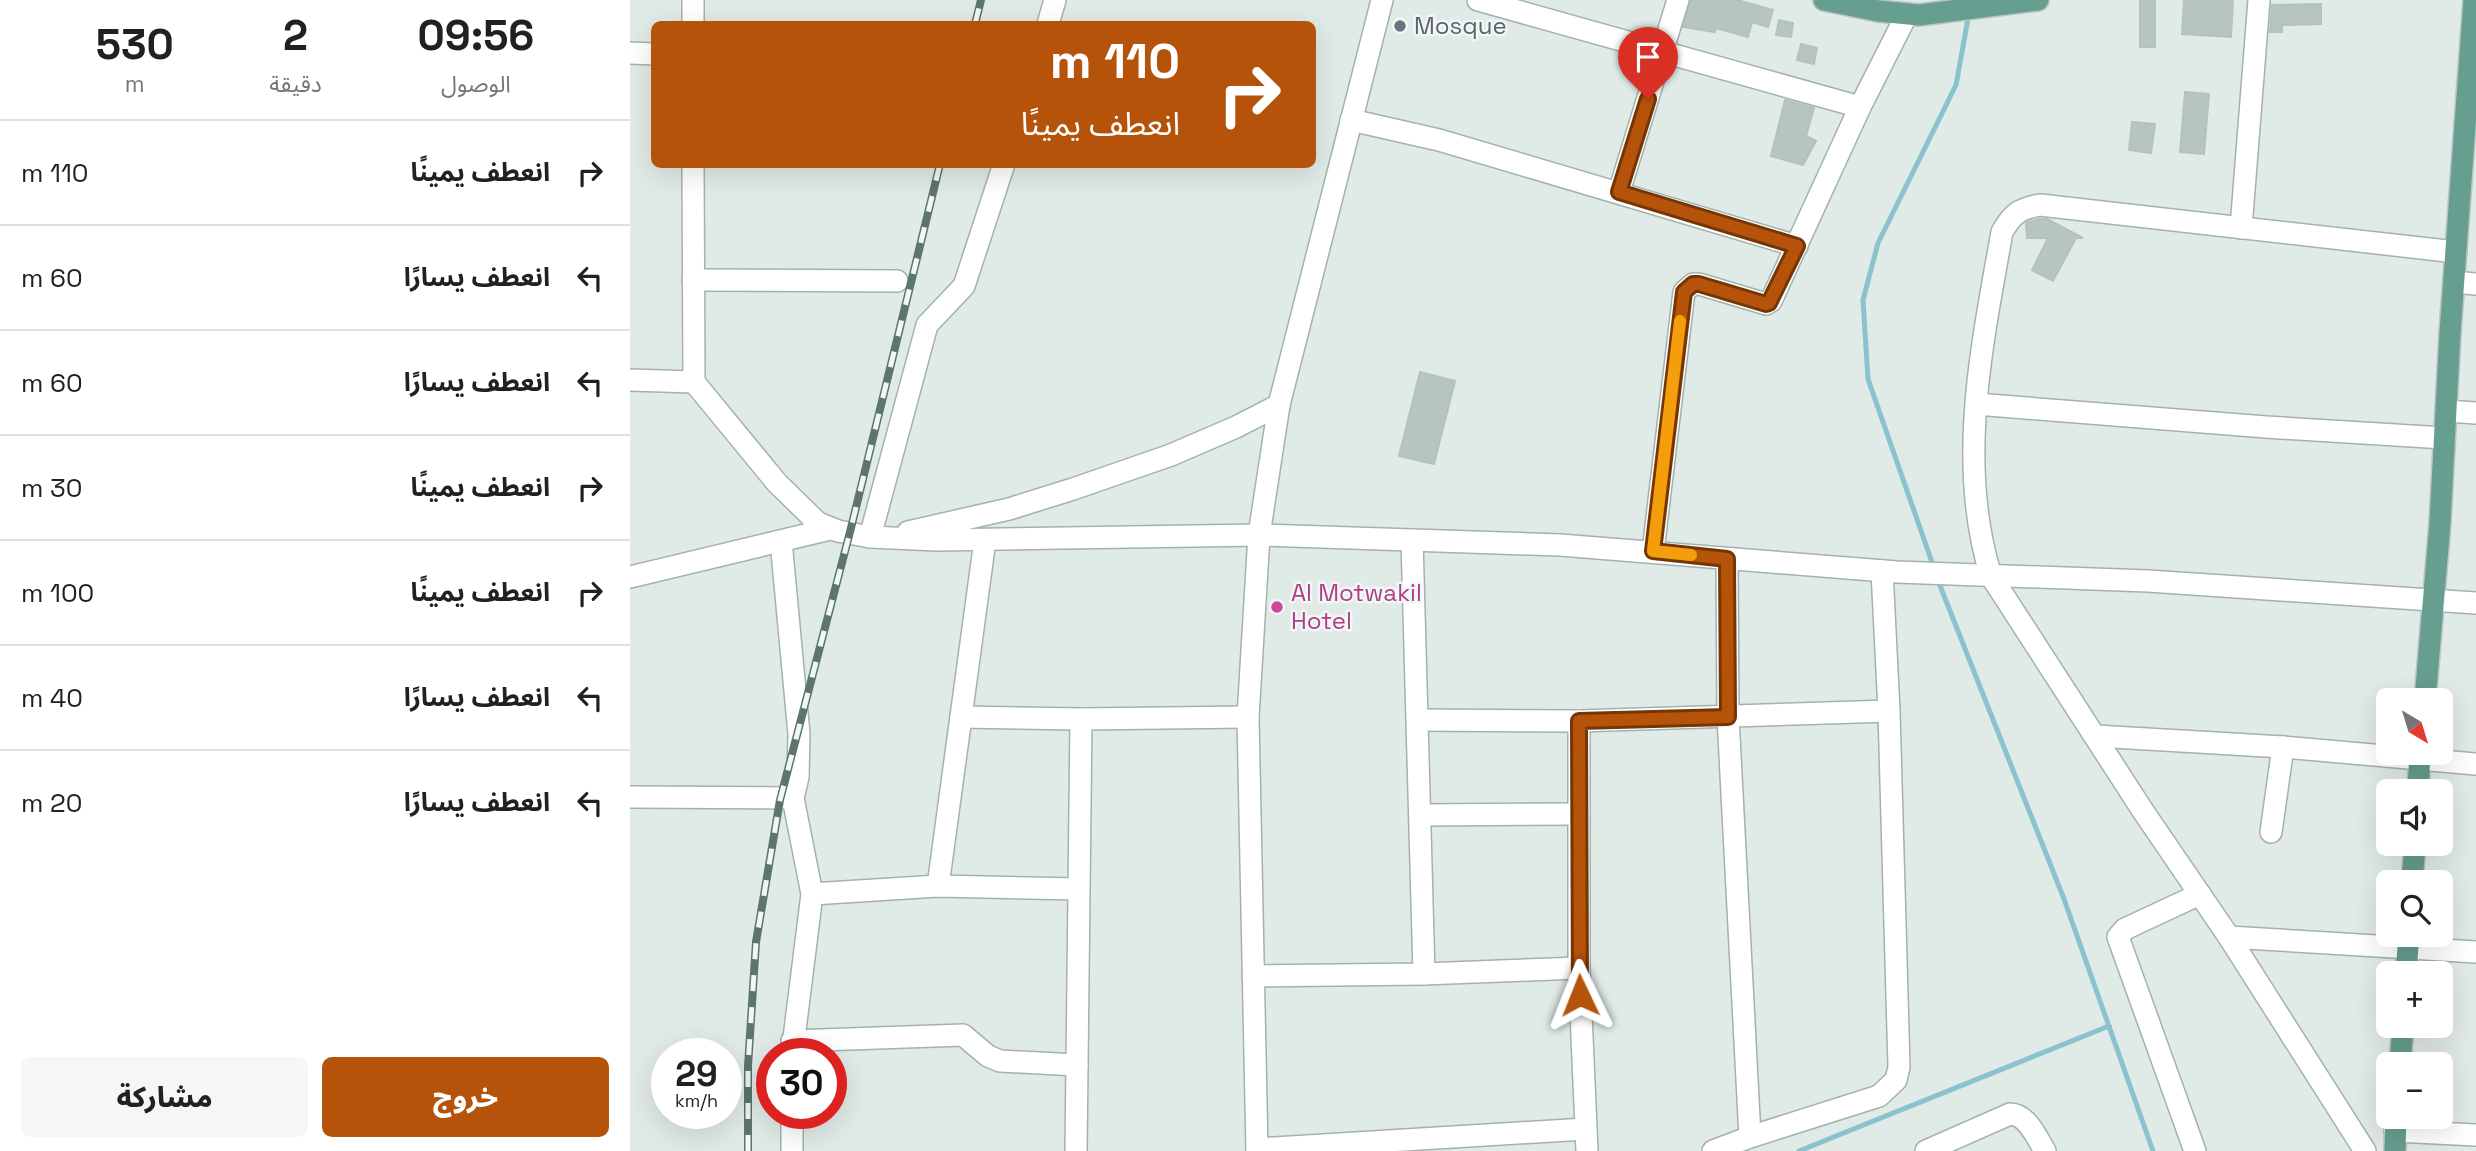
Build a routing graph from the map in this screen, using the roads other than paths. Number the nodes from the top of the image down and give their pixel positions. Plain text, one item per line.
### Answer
1 (692, 0) edge
2 (1055, 0) edge
3 (1382, 0) edge
4 (1478, 0) edge
5 (1678, 0) edge
6 (1824, 0) edge
7 (2259, 0) edge
8 (2474, 0) edge
9 (2033, 1) edge
10 (1907, 14) junction
11 (693, 21) edge
12 (1049, 21) edge
13 (630, 52) edge
14 (1663, 53) junction
15 (651, 54) edge
16 (1860, 107) junction
17 (1351, 120) junction
18 (2469, 161) edge
19 (693, 168) edge
20 (1003, 168) edge
21 (1619, 192) junction
22 (2241, 228) junction
23 (1797, 246) junction
24 (2456, 252) junction
25 (693, 280) junction
26 (897, 281) dead end
27 (2454, 282) junction
28 (2476, 284) edge
29 (630, 380) edge
30 (694, 382) junction
31 (1976, 404) junction
32 (1279, 405) junction
33 (2446, 411) junction
34 (2476, 413) edge
35 (2444, 438) junction
36 (830, 529) junction
37 (1259, 535) junction
38 (870, 537) junction
39 (893, 537) junction
40 (985, 540) junction
41 (1412, 540) junction
42 (781, 541) junction
43 (1653, 551) junction
44 (1727, 559) junction
45 (1889, 571) junction
46 (1982, 576) junction
47 (630, 577) edge
48 (2434, 600) junction
49 (2476, 603) edge
50 (2426, 688) edge
51 (1889, 711) junction
52 (961, 717) junction
53 (1248, 717) junction
54 (1728, 717) junction
55 (1081, 719) junction
56 (1418, 720) junction
57 (1579, 721) junction
58 (2096, 736) junction
59 (2283, 747) junction
60 (2376, 753) edge
61 (2454, 761) edge
62 (2476, 764) edge
63 (630, 797) edge
64 (793, 798) junction
65 (1579, 814) junction
66 (1420, 815) junction
67 (2271, 832) dead end
68 (938, 886) junction
69 (1078, 889) junction
70 (812, 894) junction
71 (2200, 894) junction
72 (2230, 937) junction
73 (2376, 940) edge
74 (2446, 947) edge
75 (2476, 952) edge
76 (1579, 968) junction
77 (1424, 974) junction
78 (1254, 976) junction
79 (793, 1038) edge
80 (847, 1043) edge
81 (1077, 1065) junction
82 (792, 1129) edge
83 (1585, 1129) junction
84 (2396, 1133) edge
85 (2476, 1135) edge
86 (1750, 1137) junction
87 (1257, 1150) edge
88 (792, 1151) edge
89 (1076, 1151) edge
90 (1587, 1151) edge
91 (1713, 1151) edge
92 (1926, 1151) edge
93 (2045, 1151) edge
94 (2195, 1151) edge
95 (2365, 1151) edge

1 - 11 street
2 - 12 street
3 - 17 street
4 - 14 street
5 - 14 street
6 - 10 main road
7 - 22 street
8 - 18 main road
9 - 10 main road
10 - 16 street
13 - 15 street
14 - 16 street
14 - 21 street
16 - 23 street
17 - 21 street
17 - 32 street
18 - 24 main road
19 - 25 street
20 - 38 street
21 - 23 street
22 - 24 street
22 - 31 street
23 - 43 street
24 - 27 main road
25 - 26 street
25 - 30 street
27 - 28 street
27 - 33 main road
29 - 30 street
30 - 36 street
31 - 35 street
31 - 46 street
32 - 37 street
32 - 39 street
33 - 34 street
33 - 35 main road
35 - 48 main road
36 - 38 street
36 - 42 street
37 - 40 street
37 - 41 street
37 - 53 street
38 - 39 street
39 - 40 street
40 - 52 street
41 - 43 street
41 - 56 street
42 - 47 street
42 - 64 street
43 - 44 street
44 - 45 street
44 - 54 street
45 - 46 street
45 - 51 street
46 - 48 street
46 - 58 street
48 - 49 street
48 - 50 main road
51 - 54 street
51 - 86 street
52 - 55 street
52 - 68 street
53 - 55 street
53 - 78 street
54 - 57 street
54 - 86 street
55 - 69 street
56 - 57 street
56 - 66 street
57 - 65 street
58 - 59 street
58 - 71 street
59 - 60 street
59 - 67 street
61 - 62 street
63 - 64 street
64 - 70 street
65 - 66 street
65 - 76 street
66 - 77 street
68 - 69 street
68 - 70 street
69 - 81 street
70 - 79 street
71 - 72 street
71 - 94 street
72 - 73 street
72 - 95 street
74 - 75 street
76 - 77 street
76 - 83 street
77 - 78 street
78 - 87 street
80 - 81 street
81 - 89 street
82 - 88 street
83 - 87 street
83 - 90 street
84 - 85 street
86 - 91 street
92 - 93 street

